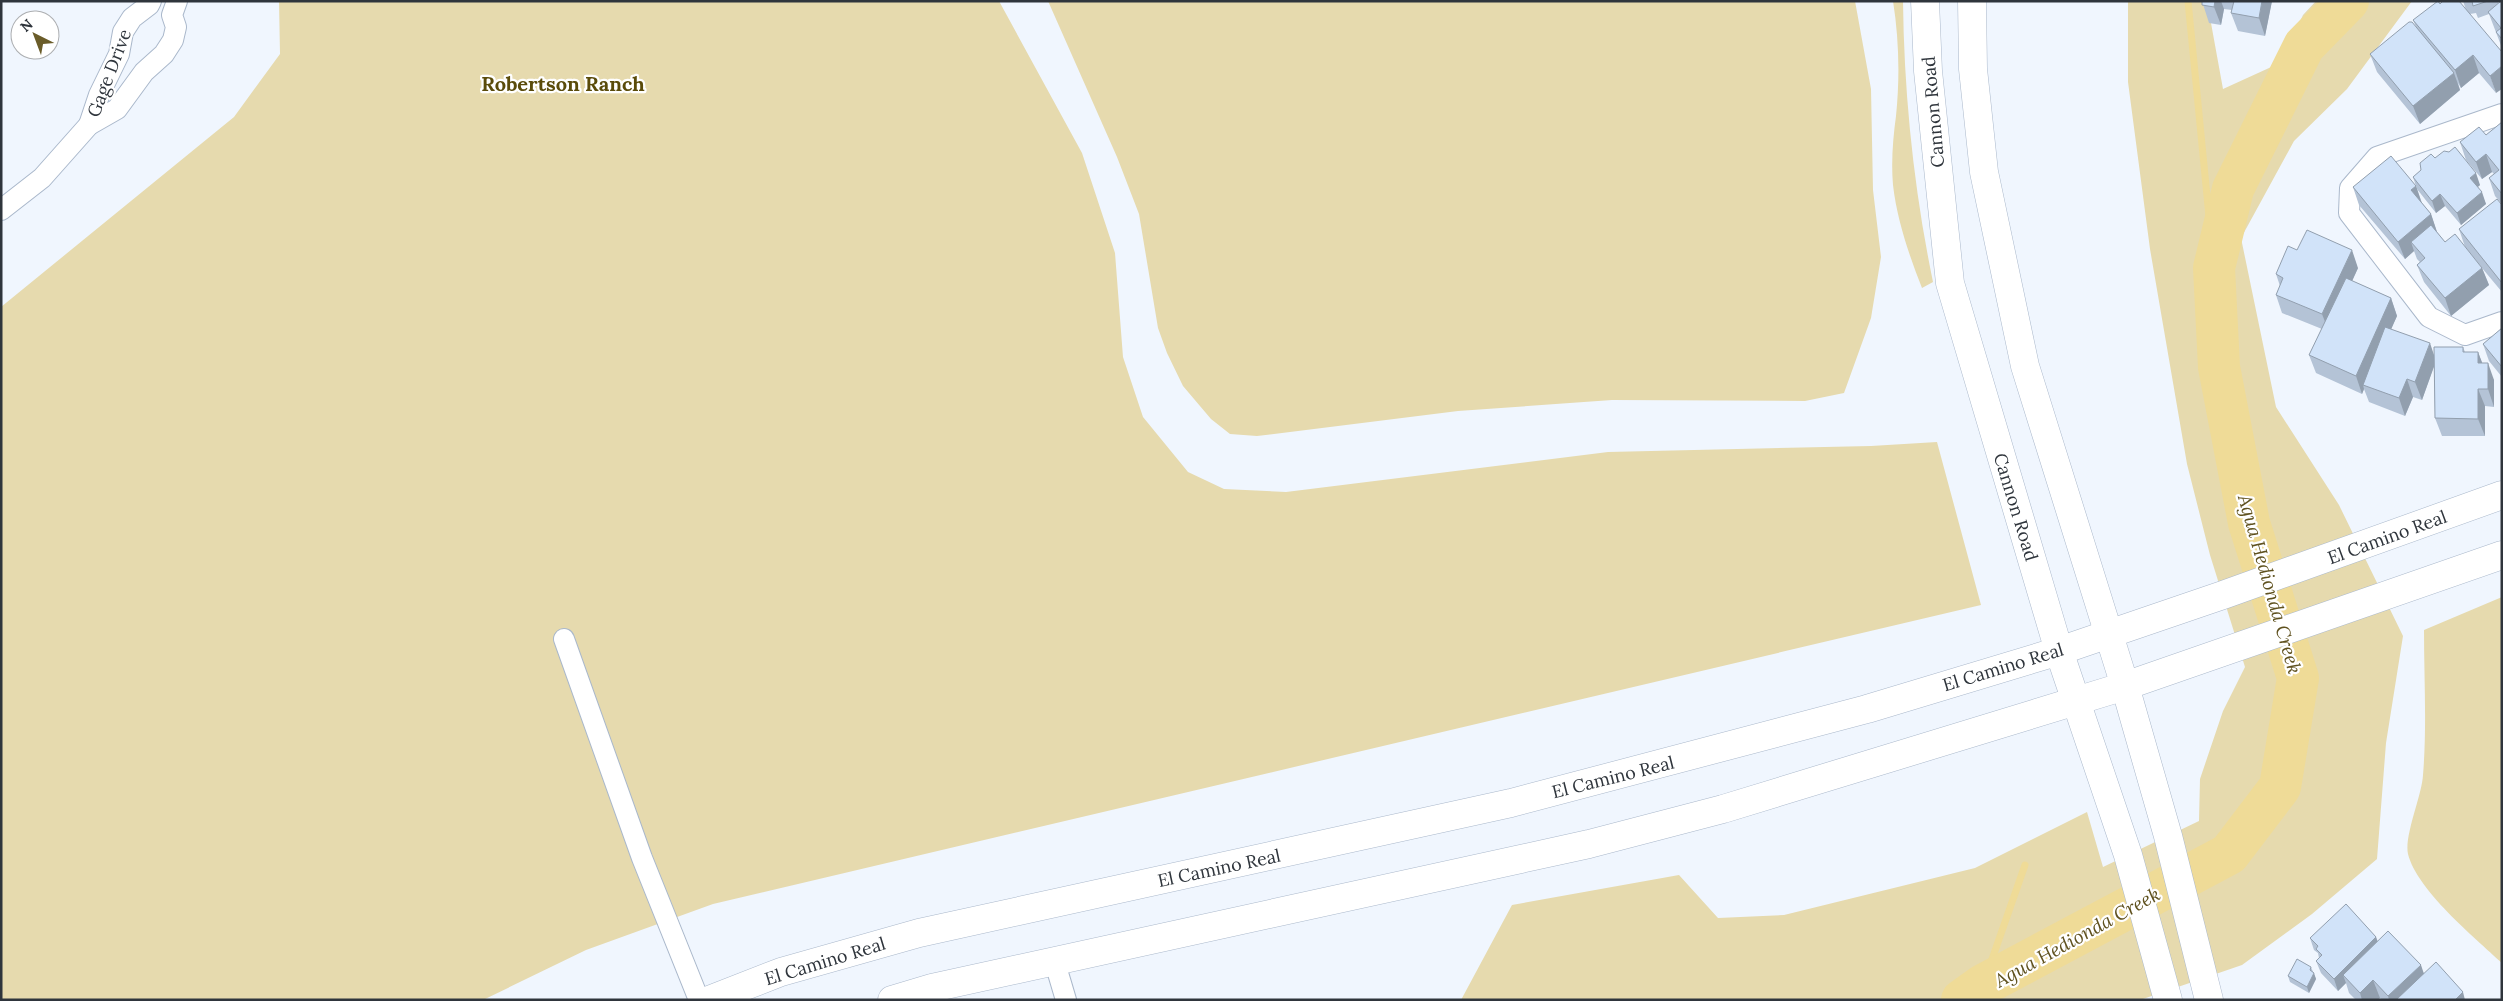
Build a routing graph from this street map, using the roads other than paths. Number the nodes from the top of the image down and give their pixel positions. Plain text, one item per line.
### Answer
1 (1925, 1) edge
2 (1972, 1) edge
3 (150, 3) edge
4 (175, 8) edge
5 (2502, 114) edge
6 (89, 125) junction
7 (1, 210) edge
8 (2502, 322) edge
9 (2502, 495) edge
10 (2502, 555) edge
11 (2109, 632) junction
12 (564, 639) dead end
13 (2059, 651) junction
14 (2124, 686) junction
15 (2075, 701) junction
16 (1055, 963) junction
17 (2207, 990) edge
18 (2167, 996) edge
19 (699, 1000) edge
20 (709, 1000) edge
21 (892, 1000) edge
22 (1066, 1000) edge

1 - 13 main road, Cannon Road
2 - 11 main road
3 - 4 street
3 - 6 street, Gage Drive
4 - 6 street, Gage Drive
5 - 8 street
6 - 7 street, Gage Drive
9 - 11 main road, El Camino Real
10 - 14 main road
11 - 13 main road, El Camino Real
11 - 14 main road
12 - 19 street
13 - 15 main road, Cannon Road
13 - 20 main road, El Camino Real
14 - 15 main road
14 - 17 main road
15 - 16 main road
15 - 18 main road, Cannon Road
16 - 21 main road
16 - 22 street

